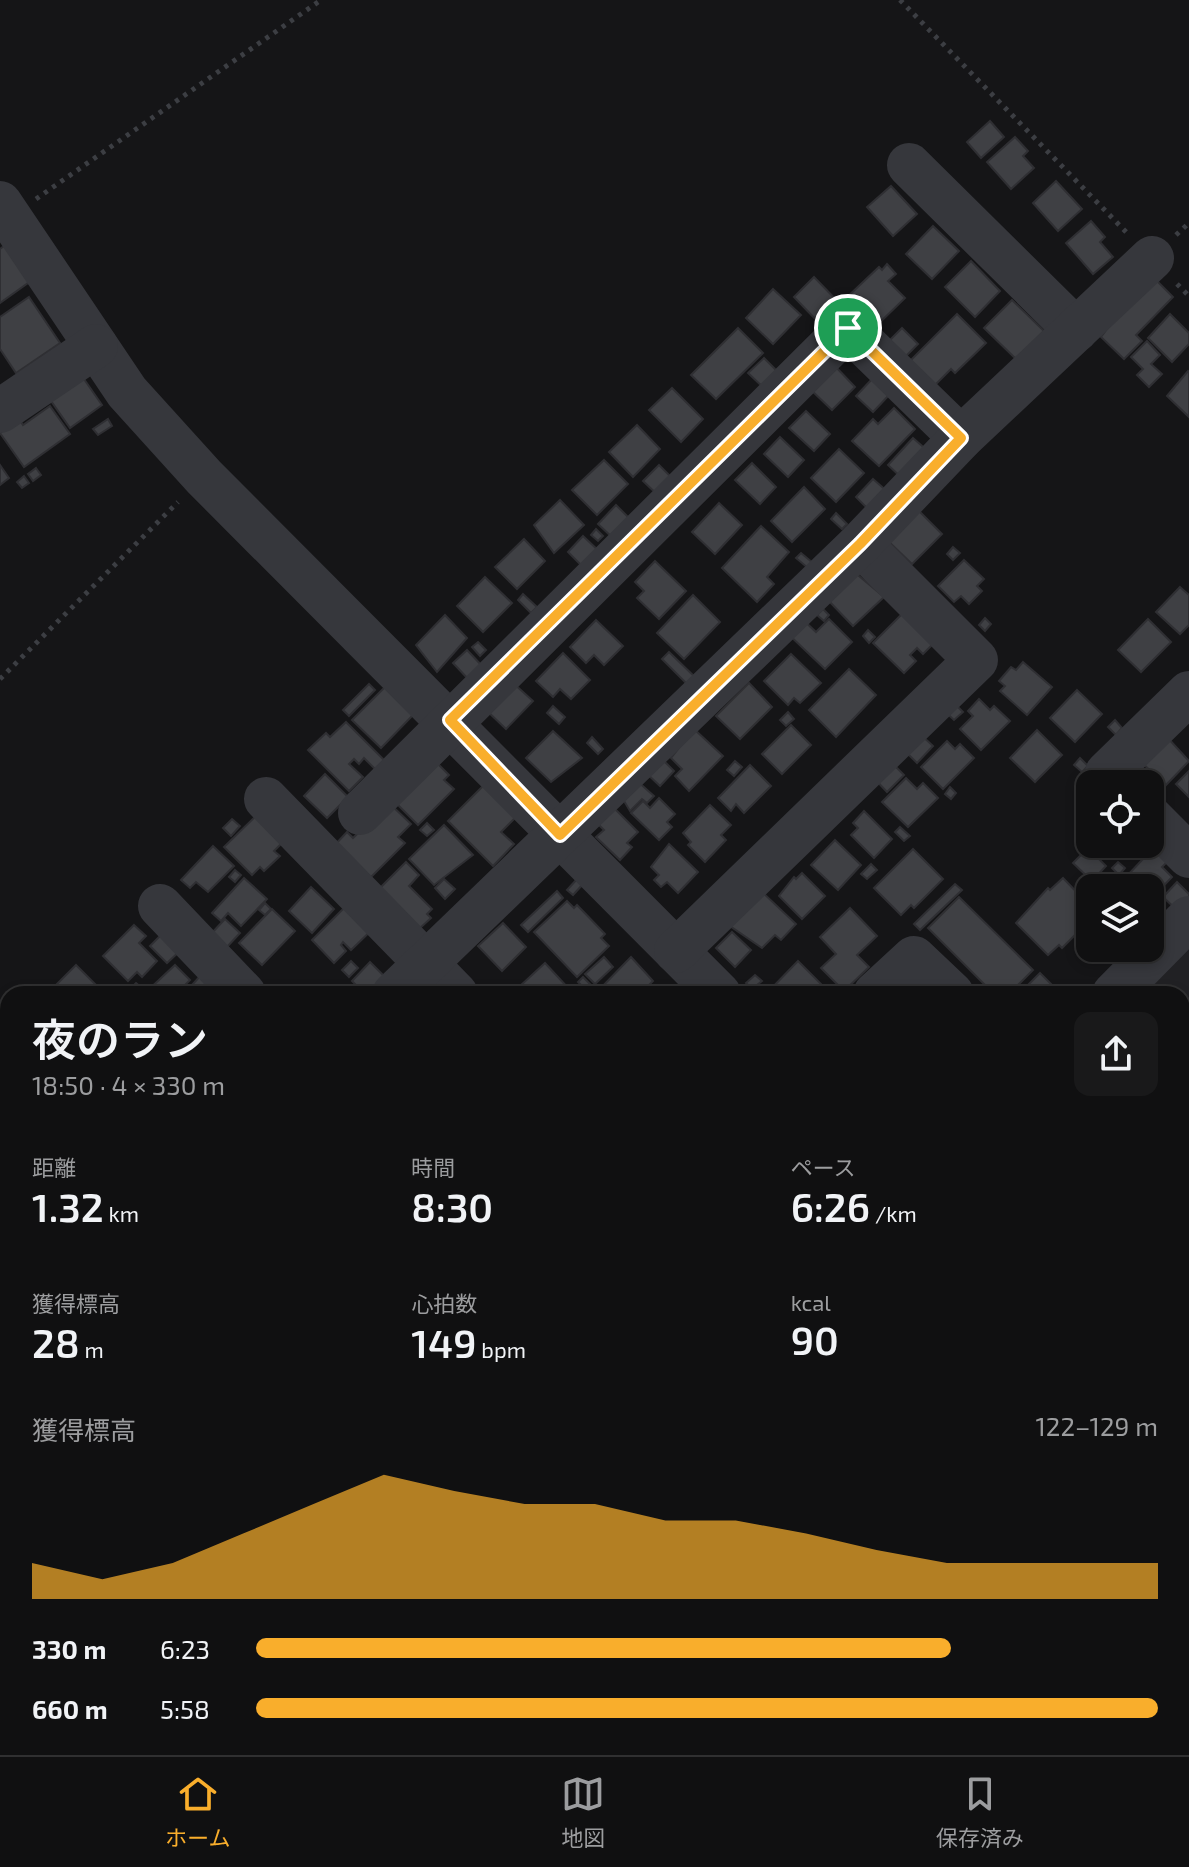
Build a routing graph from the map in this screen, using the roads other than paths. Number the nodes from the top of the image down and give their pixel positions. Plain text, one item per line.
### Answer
1 (909, 165) dead end
2 (3, 215) edge
3 (1152, 258) road end
4 (1076, 330) junction
5 (96, 346) junction
6 (0, 411) edge
7 (961, 438) junction
8 (860, 544) junction
9 (1189, 693) edge
10 (450, 720) junction
11 (1110, 770) edge
12 (266, 799) dead end
13 (360, 813) dead end
14 (1164, 831) edge
15 (560, 835) junction
16 (1189, 856) edge
17 (160, 906) dead end
18 (1189, 918) edge
19 (676, 951) junction
20 (427, 962) junction
21 (236, 986) edge
22 (402, 986) edge
23 (449, 986) edge
24 (711, 986) edge
25 (884, 986) edge
26 (944, 986) edge
27 (1122, 986) edge

1 - 4 street
2 - 5 street
3 - 4 street
4 - 7 street
5 - 6 street
5 - 10 street
7 - 8 street
7 - 10 street
8 - 15 street
8 - 19 street
9 - 11 street
10 - 13 street
10 - 15 street
12 - 20 street
14 - 16 street
15 - 19 street
15 - 20 street
17 - 21 street
18 - 27 street
19 - 24 street
20 - 22 street
20 - 23 street
25 - 26 street

